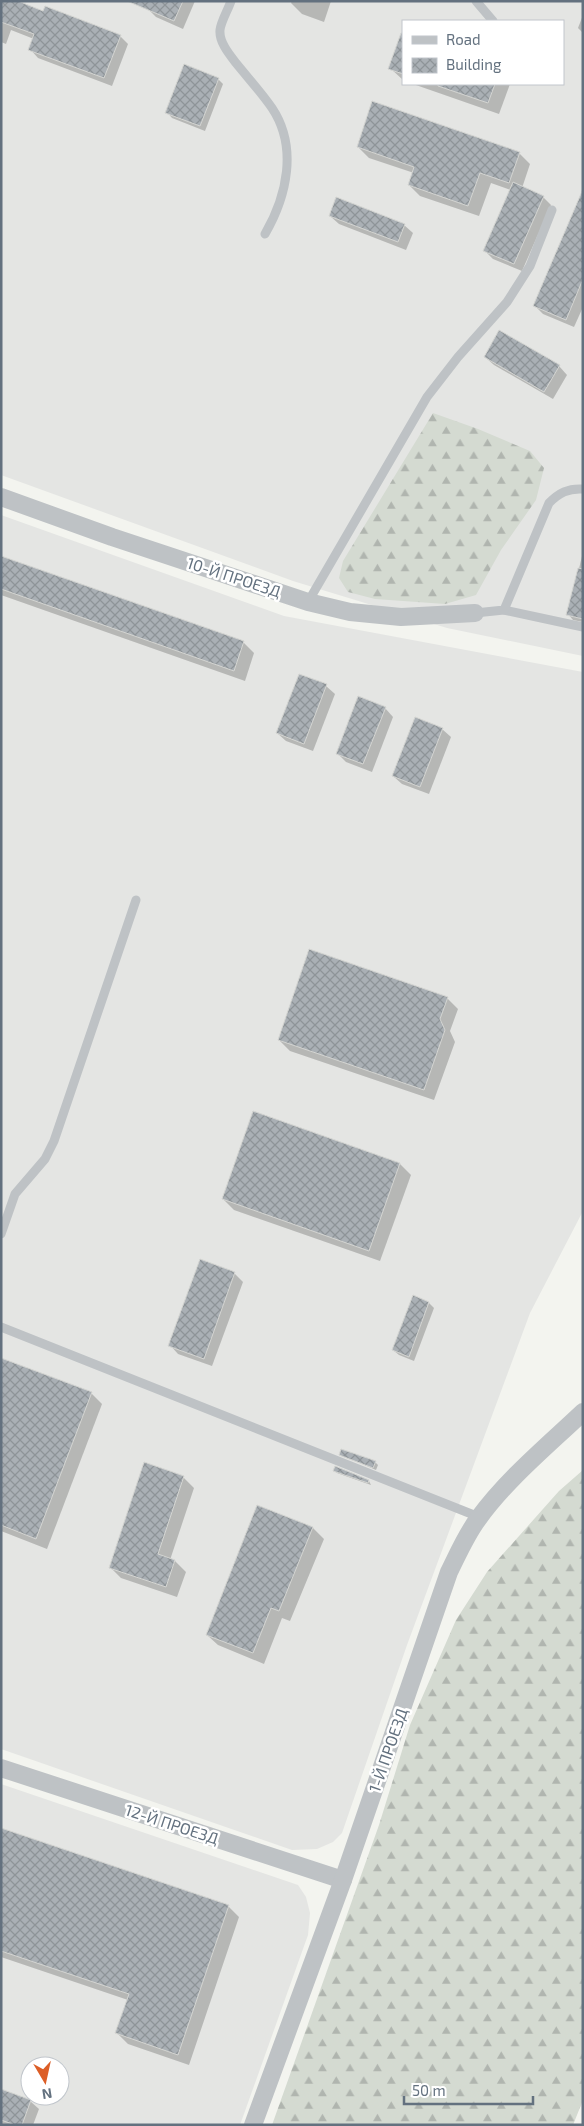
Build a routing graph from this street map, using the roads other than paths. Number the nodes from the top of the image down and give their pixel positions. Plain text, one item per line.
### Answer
1 (231, 1) edge
2 (476, 1) edge
3 (492, 20) edge
4 (552, 210) dead end
5 (265, 234) dead end
6 (583, 489) edge
7 (1, 497) edge
8 (308, 602) junction
9 (504, 610) junction
10 (475, 613) joint
11 (583, 627) edge
12 (136, 900) dead end
13 (1, 1234) edge
14 (1, 1327) edge
15 (583, 1412) edge
16 (479, 1517) junction
17 (1, 1768) edge
18 (343, 1880) junction
19 (253, 2125) edge

1 - 5 lane
2 - 3 lane
4 - 8 lane
6 - 9 lane
7 - 8 street, 10-Й ПРОЕЗД
8 - 10 street, 10-Й ПРОЕЗД
9 - 10 lane
9 - 11 lane
12 - 13 lane
14 - 16 lane
15 - 16 street, 1-Й ПРОЕЗД
16 - 18 street, 1-Й ПРОЕЗД
17 - 18 street, 12-Й ПРОЕЗД
18 - 19 street, 1-Й ПРОЕЗД

